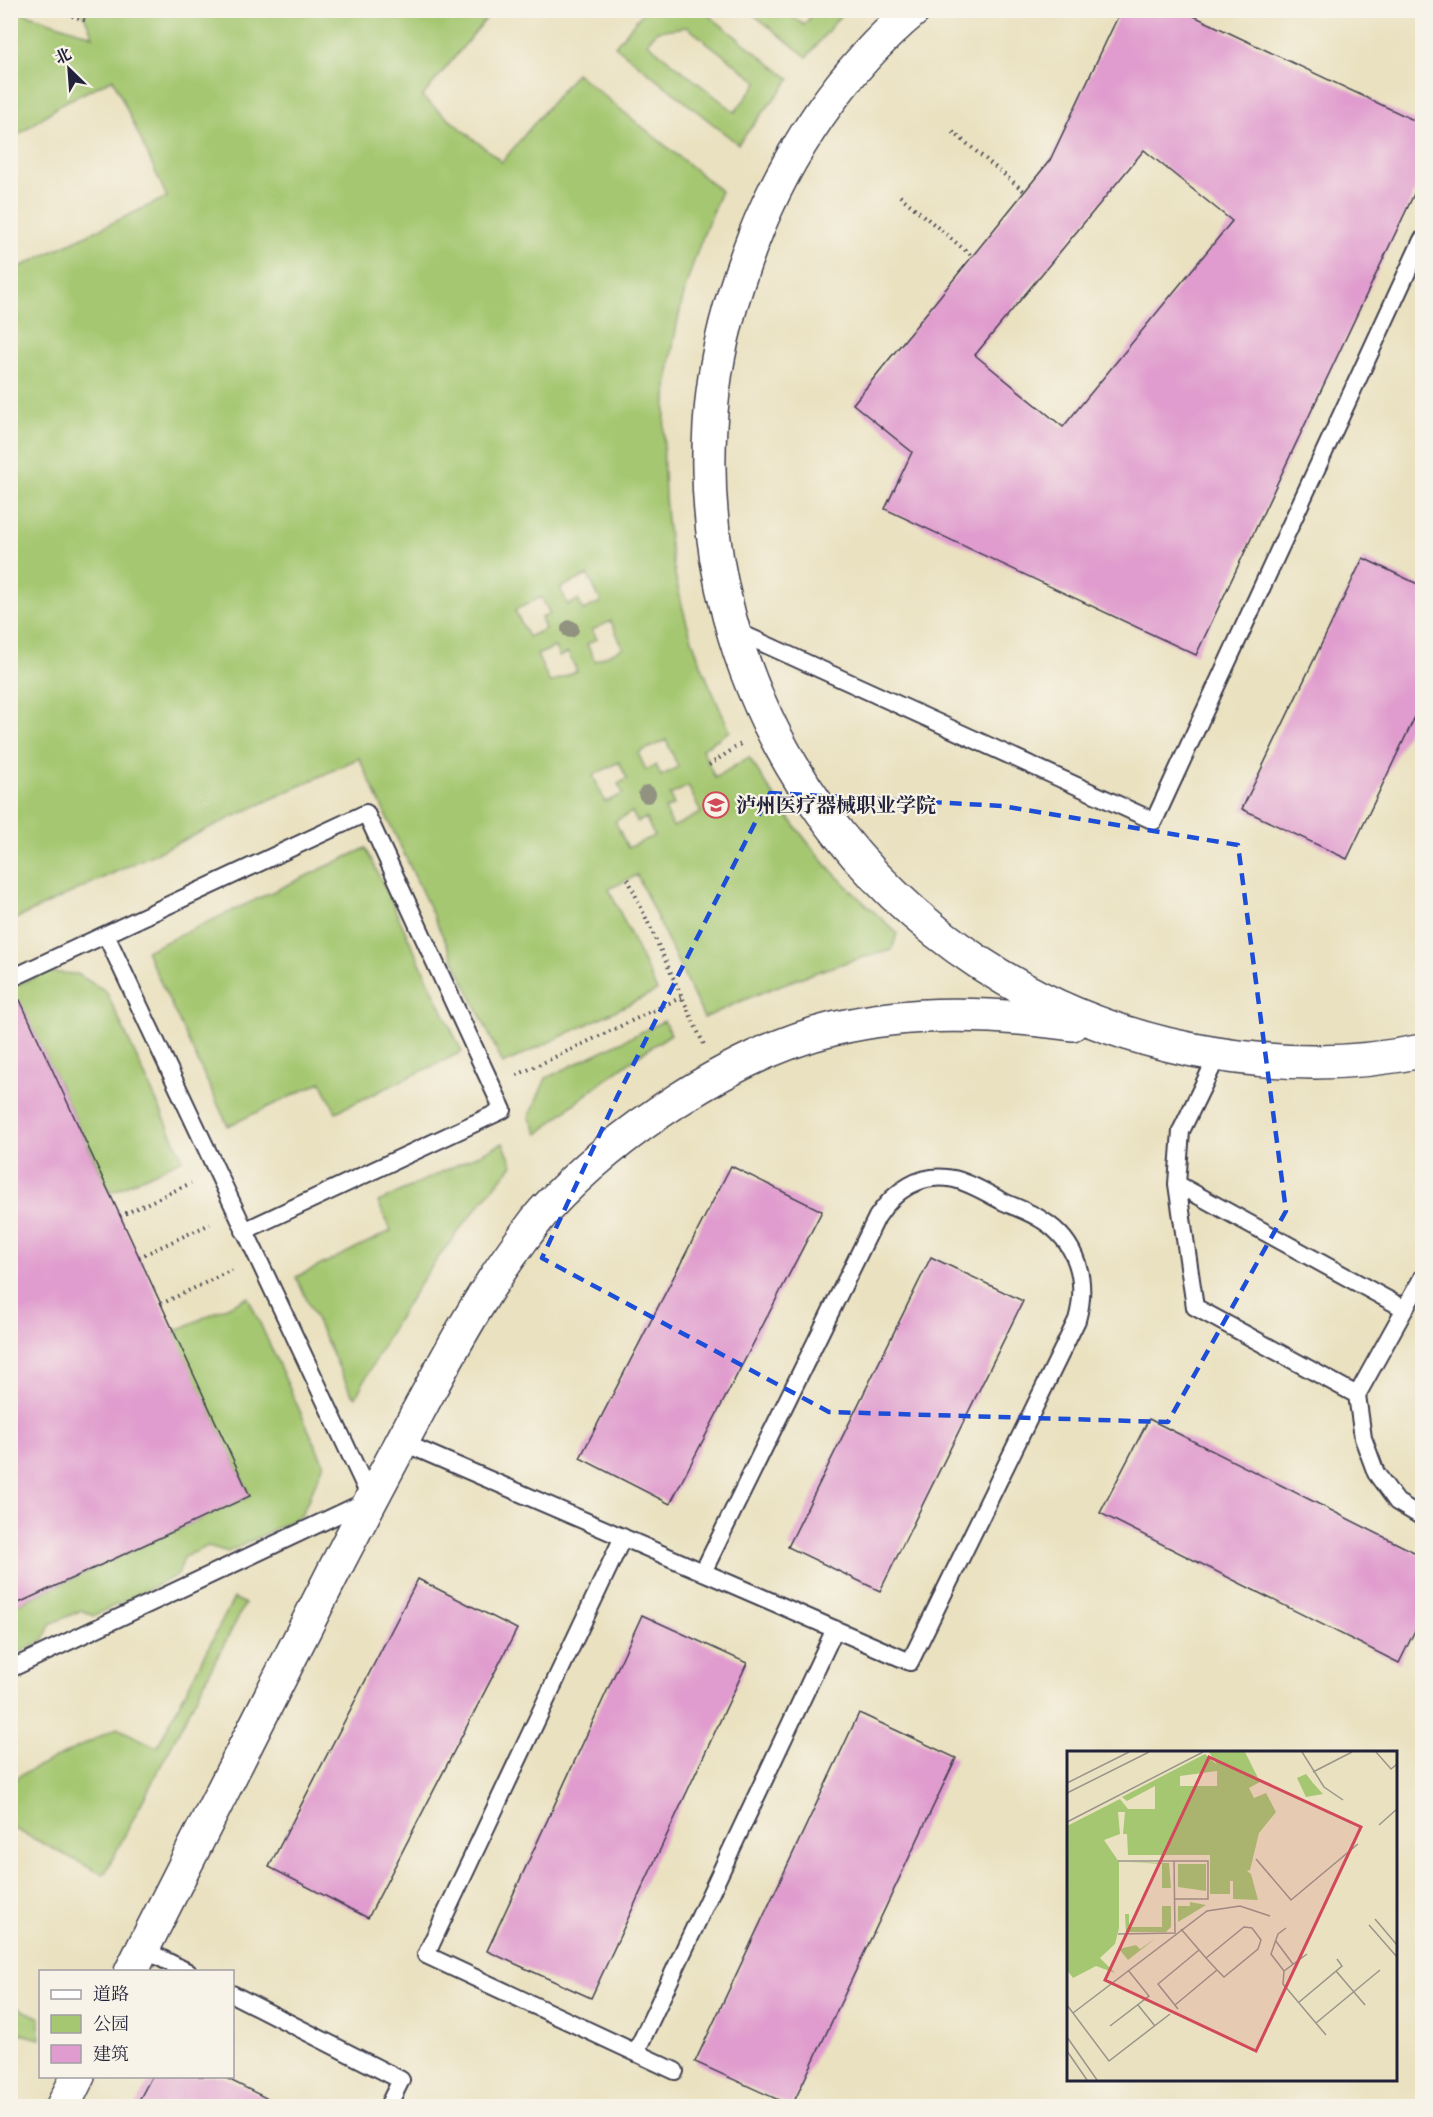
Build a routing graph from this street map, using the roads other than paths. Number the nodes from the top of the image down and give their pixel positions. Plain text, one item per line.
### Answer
1 (915, 10) edge
2 (1422, 240) edge
3 (732, 629) junction
4 (106, 935) junction
5 (10, 979) edge
6 (1157, 1042) junction
7 (1422, 1051) edge
8 (1218, 1055) junction
9 (1177, 1184) junction
10 (244, 1231) junction
11 (1422, 1278) edge
12 (1405, 1309) junction
13 (1357, 1395) junction
14 (402, 1442) junction
15 (371, 1499) junction
16 (1422, 1517) edge
17 (623, 1537) junction
18 (703, 1572) junction
19 (835, 1629) junction
20 (10, 1669) edge
21 (137, 1960) edge
22 (183, 1970) edge
23 (234, 1995) edge
24 (636, 2052) junction
25 (675, 2071) dead end
26 (77, 2078) edge
27 (63, 2106) edge
28 (388, 2106) edge

1 - 3 street
2 - 3 lane
3 - 6 street
4 - 5 lane
4 - 10 lane
4 - 10 lane
6 - 8 street
6 - 14 street
7 - 8 street
8 - 9 lane
9 - 12 lane
9 - 13 lane
10 - 15 lane
11 - 12 lane
12 - 13 lane
13 - 16 lane
14 - 15 street
14 - 17 lane
15 - 20 lane
15 - 21 street
17 - 18 lane
17 - 24 lane
18 - 19 lane
18 - 19 lane
19 - 24 lane
21 - 22 lane
23 - 28 lane
24 - 25 lane
26 - 27 street

